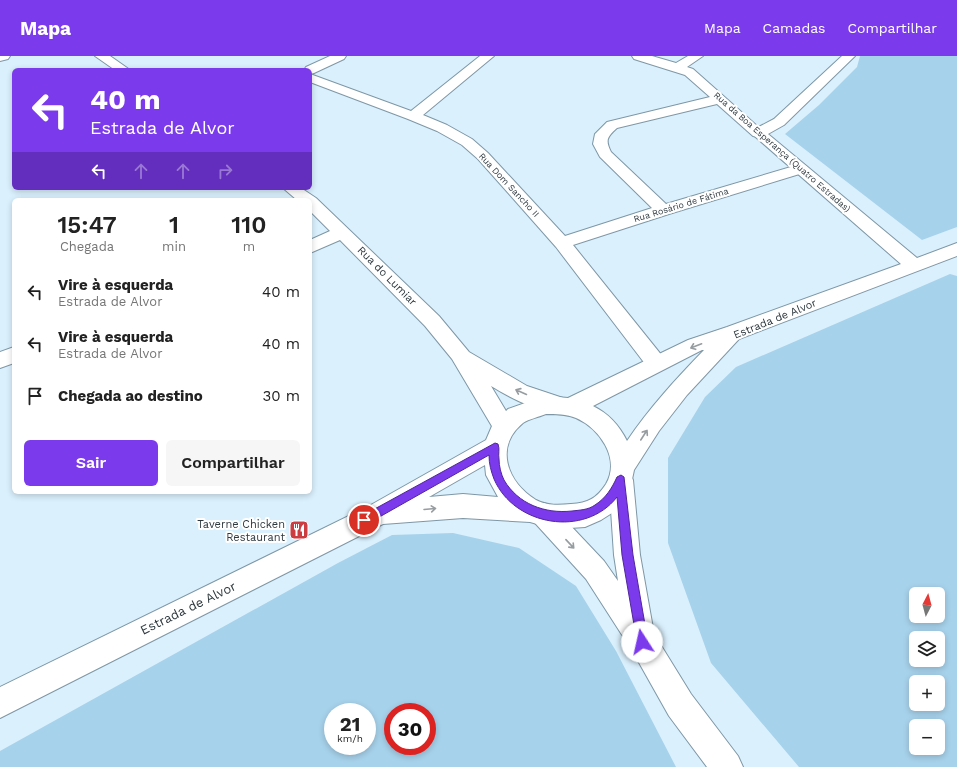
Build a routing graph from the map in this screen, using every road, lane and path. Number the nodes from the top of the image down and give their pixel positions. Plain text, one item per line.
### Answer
1 (4, 56) edge
2 (101, 56) edge
3 (340, 56) edge
4 (488, 56) edge
5 (638, 56) edge
6 (697, 56) edge
7 (849, 56) edge
8 (0, 57) edge
9 (677, 66) junction
10 (121, 68) edge
11 (312, 69) edge
12 (312, 79) edge
13 (720, 99) junction
14 (413, 116) junction
15 (758, 133) junction
16 (801, 169) junction
17 (294, 190) edge
18 (304, 198) edge
19 (312, 204) edge
20 (663, 210) junction
21 (342, 232) junction
22 (562, 243) junction
23 (312, 246) edge
24 (957, 249) edge
25 (916, 266) junction
26 (733, 333) junction
27 (459, 353) junction
28 (12, 356) edge
29 (0, 360) edge
30 (656, 363) junction
31 (564, 406) junction
32 (499, 437) junction
33 (622, 474) junction
34 (537, 513) junction
35 (378, 514) junction
36 (642, 642) junction
37 (0, 703) edge
38 (727, 767) edge

1 - 8 street
2 - 10 street
3 - 11 street
4 - 14 street
5 - 9 street, Rua da Boa Esperança (Quatro Estradas)
6 - 9 street
7 - 15 street
9 - 13 street, Rua da Boa Esperança (Quatro Estradas)
12 - 14 street, Rua Dom Sancho II
13 - 15 street, Rua da Boa Esperança (Quatro Estradas)
13 - 20 street
14 - 22 street, Rua Dom Sancho II
15 - 16 street, Rua da Boa Esperança (Quatro Estradas)
16 - 20 street, Rua Rosário de Fátima
16 - 25 street, Rua da Boa Esperança (Quatro Estradas)
17 - 18 street
19 - 21 street, Rua do Lumiar
20 - 22 street, Rua Rosário de Fátima
21 - 23 street
21 - 27 street, Rua do Lumiar
22 - 30 street, Rua Dom Sancho II
24 - 25 street, Estrada de Alvor
25 - 26 street, Estrada de Alvor
26 -> 30 street
33 -> 26 street, Estrada de Alvor
31 -> 27 street
27 - 32 street
28 - 29 street
30 - 31 street
31 - 32 street, Estrada de Alvor
31 - 33 street, Estrada de Alvor
32 - 34 street, Estrada de Alvor
32 - 35 street, Estrada de Alvor
33 - 34 street, Estrada de Alvor
33 - 36 street
35 -> 34 street, Estrada de Alvor
34 -> 36 street
35 - 37 street, Estrada de Alvor
36 - 38 street

